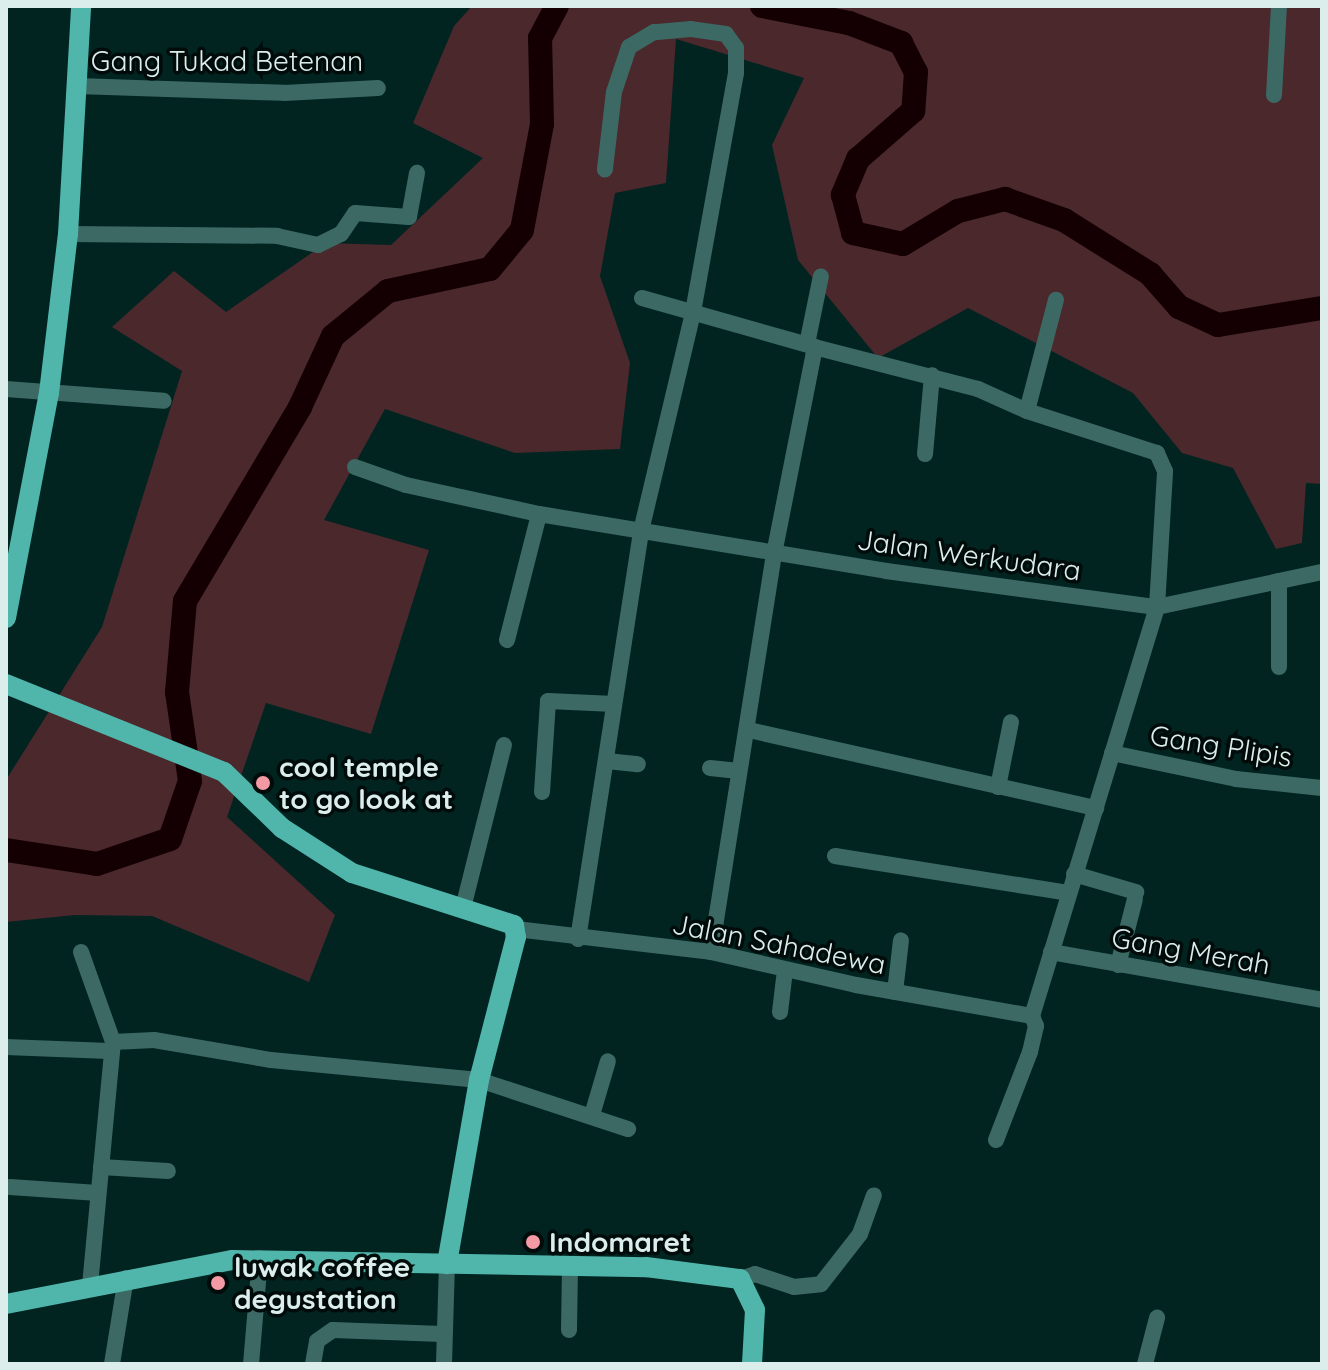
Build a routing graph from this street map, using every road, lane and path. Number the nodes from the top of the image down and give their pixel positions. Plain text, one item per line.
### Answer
1 (81, 6) edge
2 (1279, 6) edge
3 (77, 86) junction
4 (378, 88) dead end
5 (1274, 95) dead end
6 (605, 169) dead end
7 (417, 173) dead end
8 (68, 234) junction
9 (821, 276) dead end
10 (642, 298) dead end
11 (1056, 300) dead end
12 (693, 312) junction
13 (811, 346) junction
14 (932, 375) junction
15 (6, 389) edge
16 (49, 393) junction
17 (164, 401) dead end
18 (1027, 411) junction
19 (925, 454) dead end
20 (355, 467) dead end
21 (539, 514) junction
22 (641, 531) junction
23 (774, 554) junction
24 (1322, 572) edge
25 (1279, 581) junction
26 (1157, 607) junction
27 (6, 618) edge
28 (507, 640) dead end
29 (1279, 667) dead end
30 (6, 684) edge
31 (614, 704) junction
32 (1011, 722) dead end
33 (749, 730) junction
34 (504, 745) dead end
35 (1112, 753) junction
36 (607, 761) junction
37 (638, 764) dead end
38 (710, 768) dead end
39 (739, 771) junction
40 (998, 787) junction
41 (1322, 788) edge
42 (542, 792) dead end
43 (1096, 808) junction
44 (835, 856) dead end
45 (1074, 874) junction
46 (1068, 893) junction
47 (463, 908) junction
48 (516, 929) junction
49 (578, 939) junction
50 (901, 940) dead end
51 (81, 952) dead end
52 (711, 952) junction
53 (1051, 952) junction
54 (1118, 965) junction
55 (785, 970) junction
56 (895, 992) junction
57 (1322, 1000) edge
58 (780, 1012) dead end
59 (1032, 1016) junction
60 (111, 1046) junction
61 (6, 1047) edge
62 (608, 1061) dead end
63 (479, 1080) junction
64 (592, 1115) junction
65 (628, 1129) dead end
66 (996, 1140) dead end
67 (101, 1167) junction
68 (168, 1171) dead end
69 (10, 1187) dead end
70 (98, 1193) junction
71 (874, 1195) dead end
72 (260, 1258) junction
73 (447, 1264) junction
74 (570, 1266) junction
75 (126, 1278) junction
76 (740, 1279) junction
77 (90, 1285) junction
78 (6, 1304) edge
79 (1157, 1318) dead end
80 (569, 1330) dead end
81 (442, 1334) junction
82 (112, 1364) edge
83 (251, 1364) edge
84 (313, 1364) edge
85 (444, 1364) edge
86 (752, 1364) edge
87 (1145, 1364) edge

1 - 3 main road
2 - 5 street
3 - 4 street, Gang Tukad Betenan
3 - 8 main road
6 - 12 street
7 - 8 street
8 - 16 main road
9 - 13 street
10 - 12 street
11 - 18 street
12 - 13 street
12 - 22 street
13 - 14 street
13 - 23 street
14 - 18 street
14 - 19 street
15 - 16 street
16 - 17 street
16 - 27 main road
18 - 26 street
20 - 21 street, Jalan Werkudara
21 - 22 street, Jalan Werkudara
21 - 28 street
22 - 23 street, Jalan Werkudara
22 - 31 street
23 - 26 street, Jalan Werkudara
23 - 33 street
24 - 25 street, Jalan Werkudara
25 - 26 street, Jalan Werkudara
25 - 29 street
26 - 35 street
30 - 47 main road
31 - 36 street
31 - 42 street
32 - 40 street
33 - 39 street
33 - 40 street
34 - 47 street
35 - 41 street, Gang Plipis
35 - 43 street
36 - 37 street
36 - 49 street
38 - 39 street
39 - 52 street
40 - 43 street
43 - 45 street
44 - 46 street
45 - 46 street
45 - 54 street
46 - 53 street
47 - 48 main road
48 - 49 street, Jalan Sahadewa
48 - 63 main road
49 - 52 street, Jalan Sahadewa
50 - 56 street
51 - 60 street
52 - 55 street, Jalan Sahadewa
53 - 54 street, Gang Merah
53 - 59 street
54 - 57 street, Gang Merah
55 - 56 street, Jalan Sahadewa
55 - 58 street
56 - 59 street, Jalan Sahadewa
59 - 66 street
60 - 61 street
60 - 63 street
60 - 67 street
62 - 64 street
63 - 64 street
63 - 73 main road
64 - 65 street
67 - 68 street
67 - 70 street
69 - 70 street
70 - 77 street
71 - 76 street
72 - 73 main road
72 - 75 main road
72 - 83 street
73 - 74 main road
73 - 81 street
74 - 76 main road
74 - 80 street
75 - 77 main road
75 - 82 street
76 - 86 main road
77 - 78 main road
79 - 87 street
81 - 84 street
81 - 85 street

